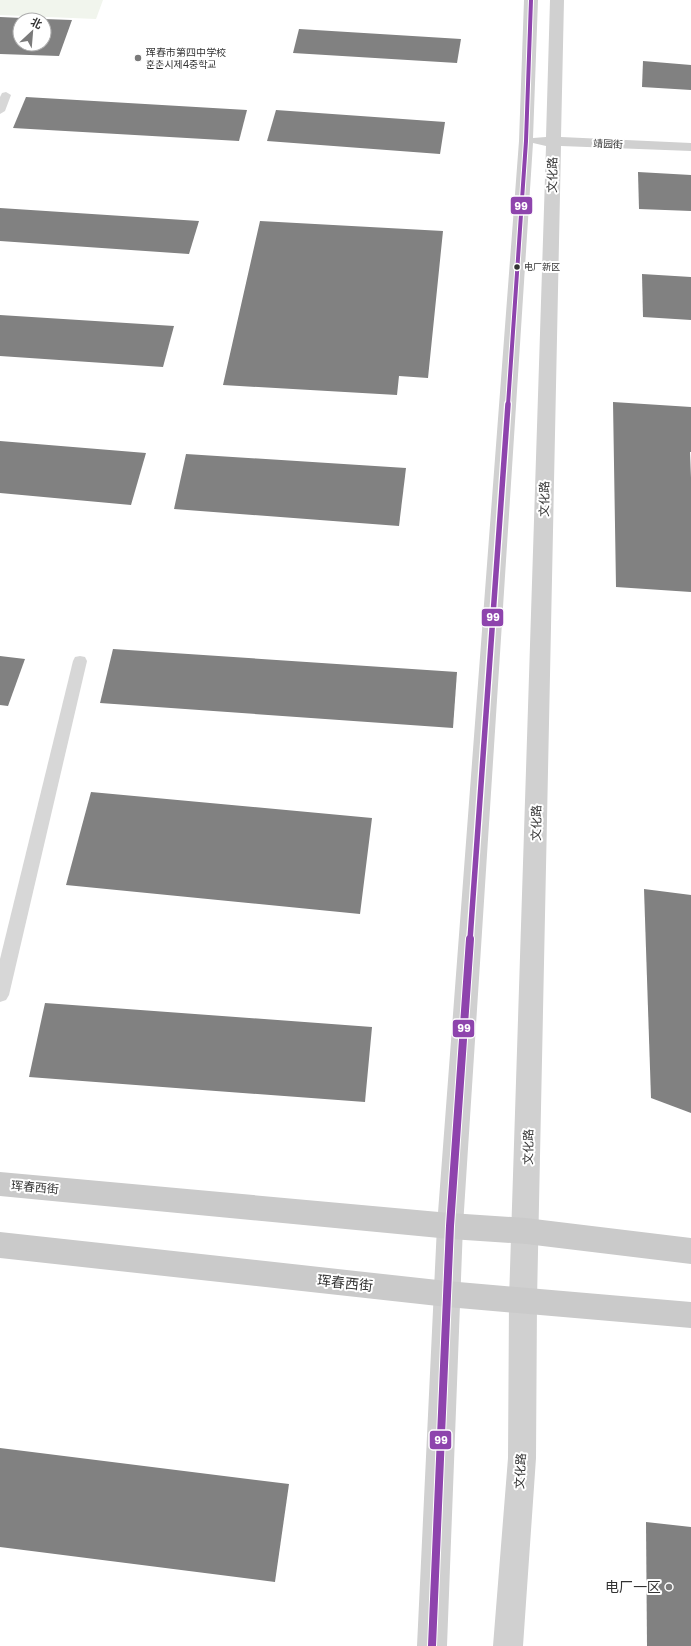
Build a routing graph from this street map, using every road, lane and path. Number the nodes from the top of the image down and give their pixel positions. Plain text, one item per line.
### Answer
1 (531, 0) edge
2 (557, 0) edge
3 (6, 95) dead end
4 (0, 110) edge
5 (526, 141) junction
6 (553, 141) junction
7 (691, 147) edge
8 (80, 661) dead end
9 (0, 995) edge
10 (0, 1184) edge
11 (450, 1226) junction
12 (526, 1231) junction
13 (0, 1245) edge
14 (691, 1251) edge
15 (447, 1294) junction
16 (523, 1300) junction
17 (691, 1315) edge
18 (432, 1646) edge
19 (508, 1646) edge

1 - 5 main road
2 - 6 main road, 文化路
3 - 4 lane
5 - 6 main road, 靖园街
5 - 11 main road
6 - 7 main road, 靖园街
6 - 12 main road, 文化路
8 - 9 lane
10 - 11 main road, 珲春西街
11 - 12 main road, 珲春西街
11 - 15 main road
12 - 14 main road, 珲春西街
12 - 16 main road, 文化路
13 - 15 main road, 珲春西街
15 - 16 main road, 珲春西街
15 - 18 main road
16 - 17 main road, 珲春西街
16 - 19 main road, 文化路

